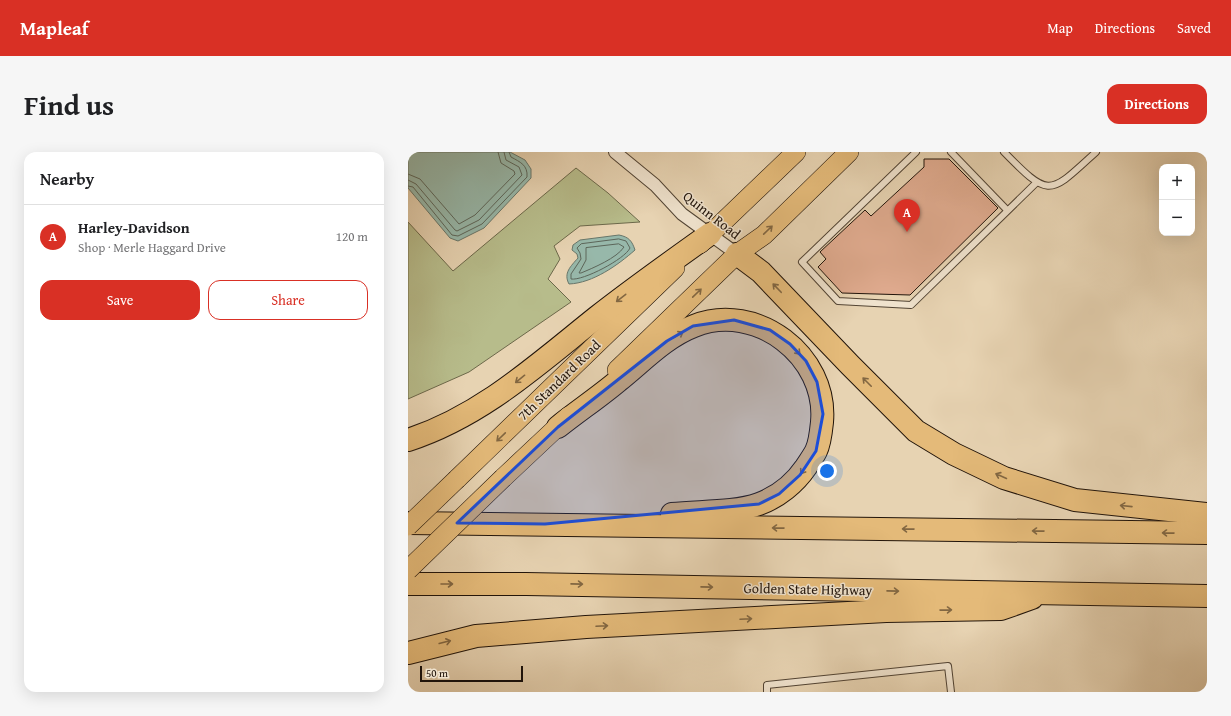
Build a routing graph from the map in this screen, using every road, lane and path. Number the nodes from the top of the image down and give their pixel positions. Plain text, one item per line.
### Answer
1 (615, 152) edge
2 (796, 152) edge
3 (849, 152) edge
4 (916, 152) edge
5 (951, 152) edge
6 (1004, 152) edge
7 (1096, 152) edge
8 (1036, 184) junction
9 (1007, 210) junction
10 (710, 234) junction
11 (737, 254) junction
12 (558, 427) junction
13 (408, 440) edge
14 (1207, 514) edge
15 (408, 523) edge
16 (545, 524) junction
17 (408, 526) edge
18 (1207, 533) edge
19 (408, 570) edge
20 (408, 584) edge
21 (1040, 594) junction
22 (1207, 596) edge
23 (408, 653) edge
24 (768, 692) edge
25 (951, 692) edge

1 - 10 street, Quinn Road
2 - 10 main road, 7th Standard Road
11 -> 3 main road
4 - 9 lane
5 - 9 lane
6 - 8 lane
7 - 8 lane
8 - 9 lane
10 - 11 street, Quinn Road
10 -> 13 highway
10 -> 17 main road, 7th Standard Road, bridge
12 -> 11 main road
14 -> 11 highway
12 -> 16 highway
12 - 19 main road, bridge
15 - 16 highway
18 -> 16 highway
20 -> 21 highway, Golden State Highway
21 - 22 highway, Golden State Highway
23 -> 21 highway
24 - 25 lane

